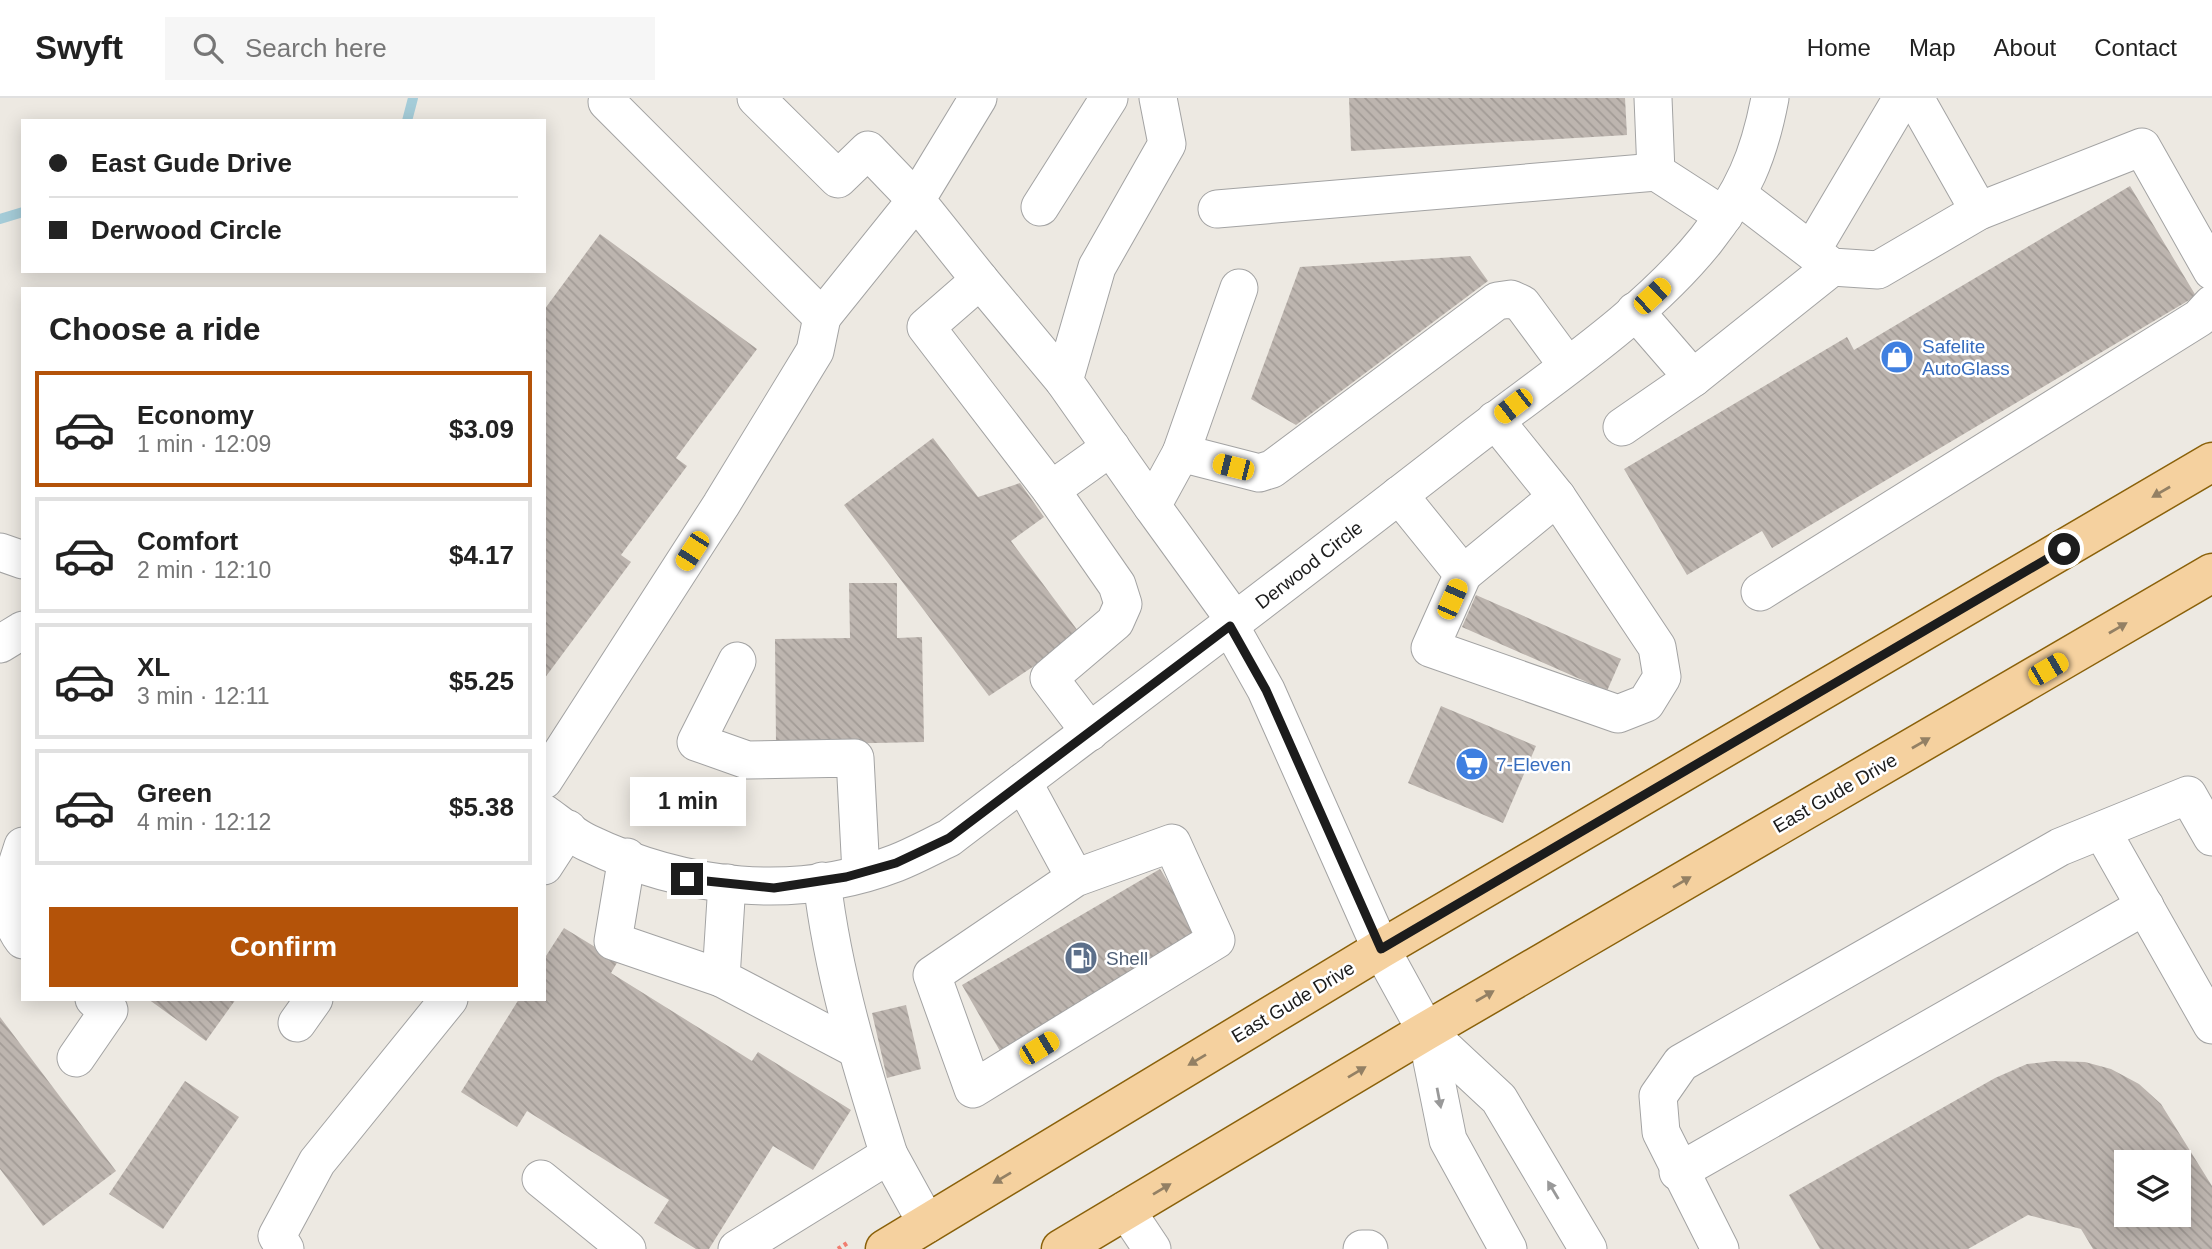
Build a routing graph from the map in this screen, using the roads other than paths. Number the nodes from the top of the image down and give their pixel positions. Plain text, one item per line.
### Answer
1 (756, 98) edge
2 (978, 98) edge
3 (1109, 98) edge
4 (1158, 98) edge
5 (1653, 98) edge
6 (1770, 98) edge
7 (1902, 98) edge
8 (1915, 98) edge
9 (607, 102) dead end
10 (1656, 172) junction
11 (916, 200) junction
12 (1731, 205) junction
13 (1040, 207) dead end
14 (1217, 209) dead end
15 (1979, 211) junction
16 (1822, 259) junction
17 (2212, 271) edge
18 (979, 280) junction
19 (1239, 288) dead end
20 (2212, 304) edge
21 (1636, 311) junction
22 (822, 317) junction
23 (1567, 365) junction
24 (1693, 379) junction
25 (1064, 381) junction
26 (1495, 420) junction
27 (1622, 427) dead end
28 (1111, 447) junction
29 (1181, 453) junction
30 (2212, 462) edge
31 (1051, 490) junction
32 (1399, 495) junction
33 (1557, 497) junction
34 (1152, 506) junction
35 (0, 552) edge
36 (21, 559) edge
37 (2212, 573) edge
38 (1463, 574) junction
39 (1760, 592) dead end
40 (1233, 624) junction
41 (21, 630) edge
42 (0, 644) edge
43 (737, 661) dead end
44 (1090, 732) junction
45 (546, 777) edge
46 (1023, 782) junction
47 (556, 821) edge
48 (2102, 831) junction
49 (2212, 837) edge
50 (21, 852) edge
51 (546, 858) edge
52 (627, 858) junction
53 (862, 873) junction
54 (1075, 878) junction
55 (822, 881) junction
56 (727, 883) junction
57 (2145, 906) junction
58 (21, 938) edge
59 (1381, 949) junction
60 (720, 978) junction
61 (97, 1001) edge
62 (447, 1001) edge
63 (2212, 1025) edge
64 (1426, 1031) junction
65 (856, 1049) junction
66 (76, 1058) dead end
67 (889, 1155) junction
68 (1678, 1171) junction
69 (541, 1179) dead end
70 (1126, 1210) junction
71 (927, 1224) junction
72 (285, 1249) edge
73 (627, 1249) edge
74 (737, 1249) edge
75 (884, 1249) edge
76 (1061, 1249) edge
77 (1152, 1249) edge
78 (1362, 1249) edge
79 (1369, 1249) edge
80 (1508, 1249) edge
81 (1588, 1249) edge
82 (1720, 1249) edge

1 - 11 street
2 - 11 street
3 - 13 street
4 - 25 street
5 - 10 street
6 - 12 street, Derwood Circle
7 - 16 street
8 - 15 street
9 - 22 street
10 - 12 street
10 - 14 street
11 - 18 street
11 - 22 street
12 - 16 street
12 - 21 street, Derwood Circle
15 - 16 street
15 - 17 street
16 - 24 street
18 - 25 street
18 - 31 street
19 - 29 street
20 - 39 street
21 - 23 street, Derwood Circle
21 - 24 street
22 - 45 street
23 - 26 street, Derwood Circle
23 - 29 street
24 - 27 street
25 - 28 street
26 - 32 street, Derwood Circle
26 - 33 street
28 - 31 street
28 - 34 street
29 - 34 street
30 -> 59 main road, East Gude Drive
31 - 44 street
32 - 38 street
32 - 40 street, Derwood Circle
33 - 38 street
33 - 38 street
34 - 40 street
35 - 36 street
64 -> 37 main road, East Gude Drive
40 - 44 street, Derwood Circle
40 - 59 street
41 - 42 street
43 - 53 street
44 - 46 street, Derwood Circle
46 - 53 street, Derwood Circle
46 - 54 street
47 - 51 street
47 - 52 street, Derwood Circle
48 - 49 street
48 - 57 street
48 - 68 street
50 - 58 street
52 - 56 street, Derwood Circle
52 - 60 street
53 - 55 street, Derwood Circle
54 - 54 street
55 - 56 street, Derwood Circle
55 - 65 street
56 - 60 street
57 - 63 street
57 - 68 street
59 - 64 street
59 -> 71 main road, East Gude Drive
60 - 65 street
61 - 66 street
62 - 72 street
70 -> 64 main road, East Gude Drive
64 -> 80 street
81 -> 64 street
65 - 67 street
67 - 71 street
67 - 74 street
68 - 82 street
69 - 73 street
70 - 76 main road, East Gude Drive
70 - 77 street
71 - 75 main road, East Gude Drive
78 - 79 street

